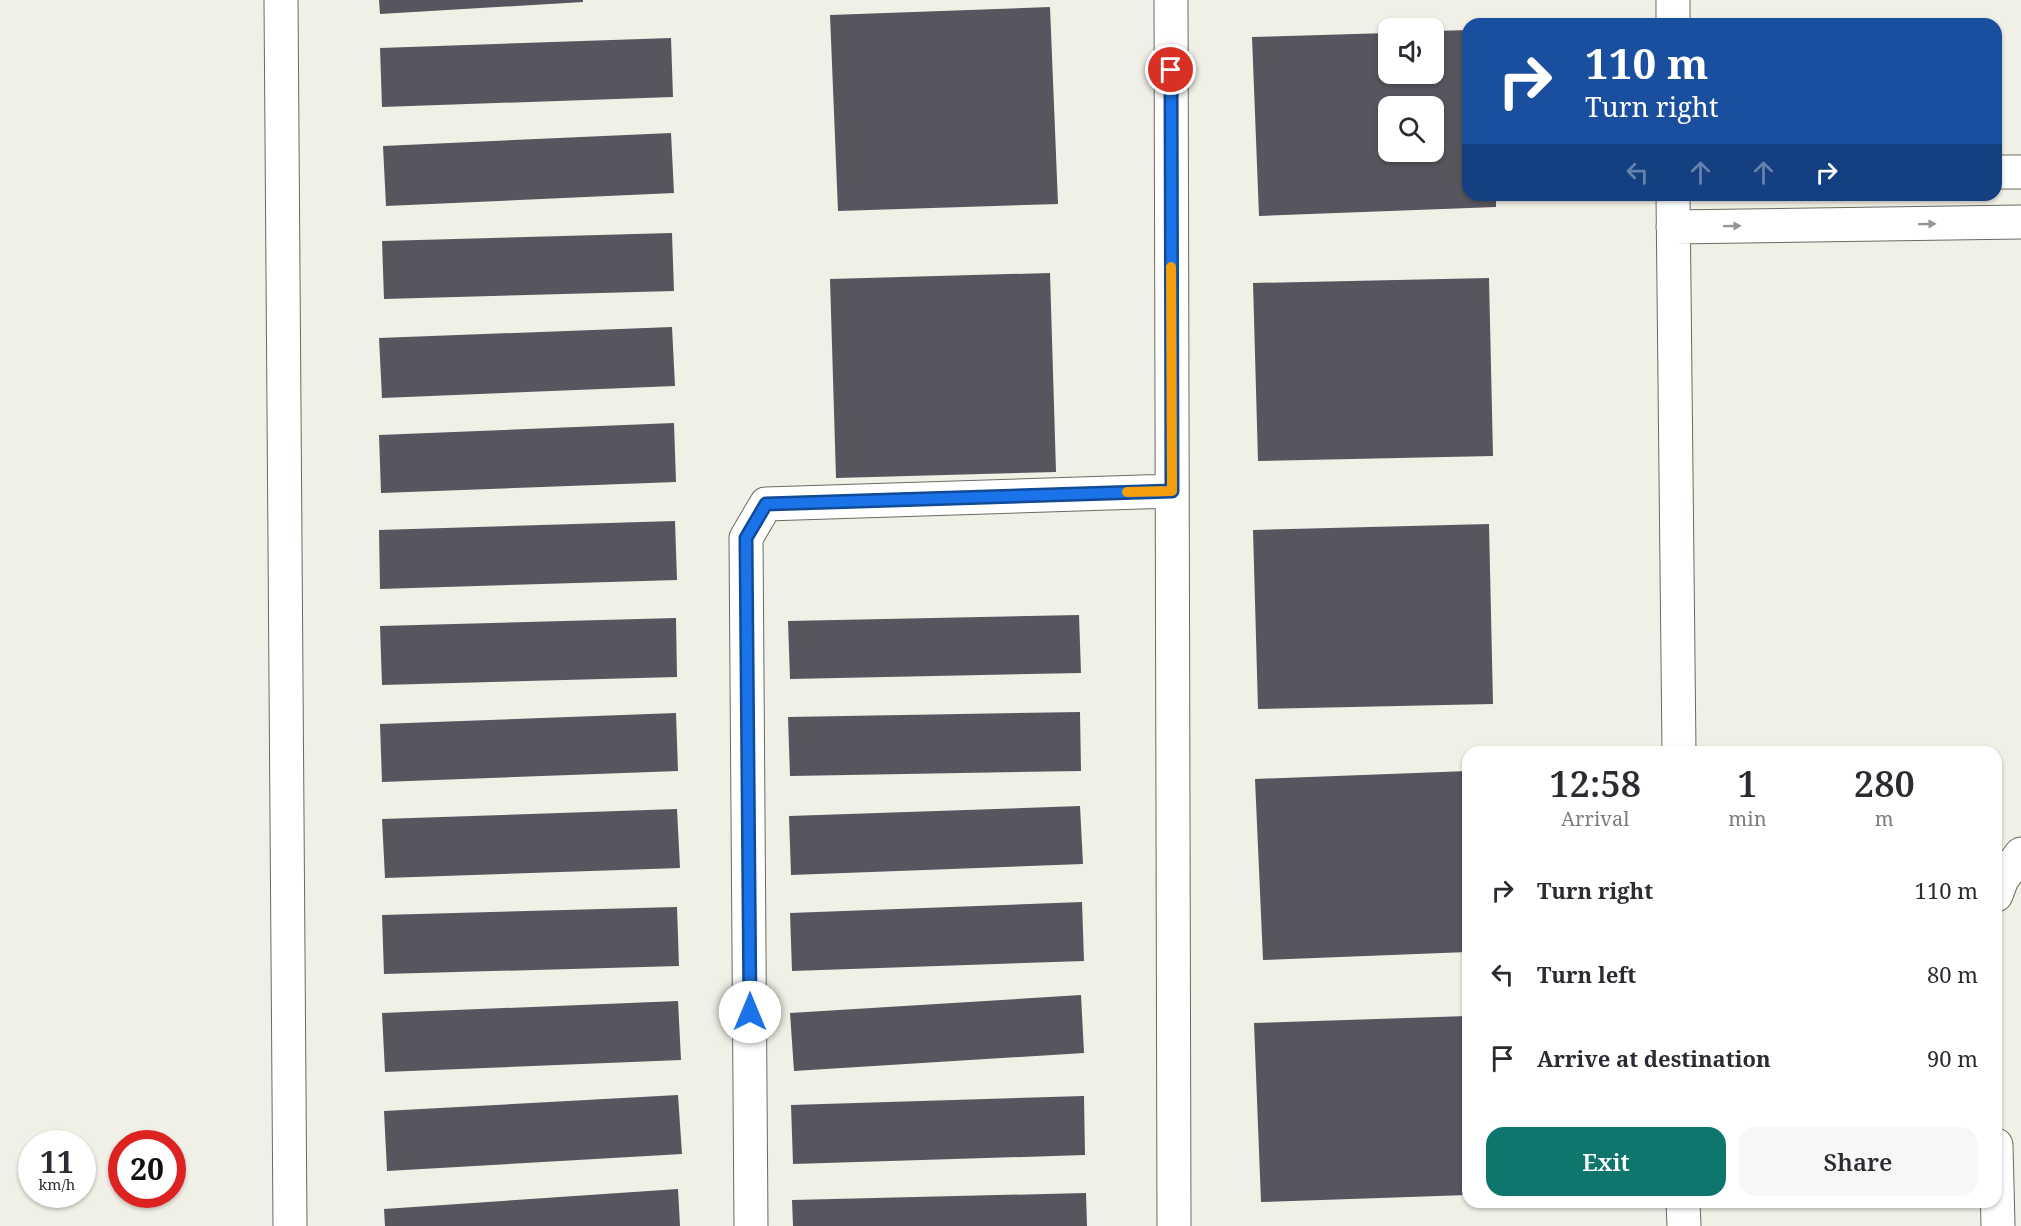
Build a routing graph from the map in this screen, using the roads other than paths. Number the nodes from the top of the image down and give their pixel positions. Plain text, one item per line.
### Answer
1 (281, 0) edge
2 (1170, 0) edge
3 (1673, 0) edge
4 (1673, 18) edge
5 (2002, 172) edge
6 (2021, 172) edge
7 (1673, 211) edge
8 (2021, 222) edge
9 (1172, 491) junction
10 (1679, 746) edge
11 (2021, 854) edge
12 (2002, 879) edge
13 (1683, 1208) edge
14 (1998, 1208) edge
15 (290, 1226) edge
16 (751, 1226) edge
17 (1174, 1226) edge
18 (1684, 1226) edge
19 (1998, 1226) edge

1 - 15 street
2 - 9 street
3 - 4 street
5 - 6 street
7 -> 8 street
7 - 10 street
9 - 16 street
9 - 17 street
11 - 12 street
13 - 18 street
14 - 19 street

